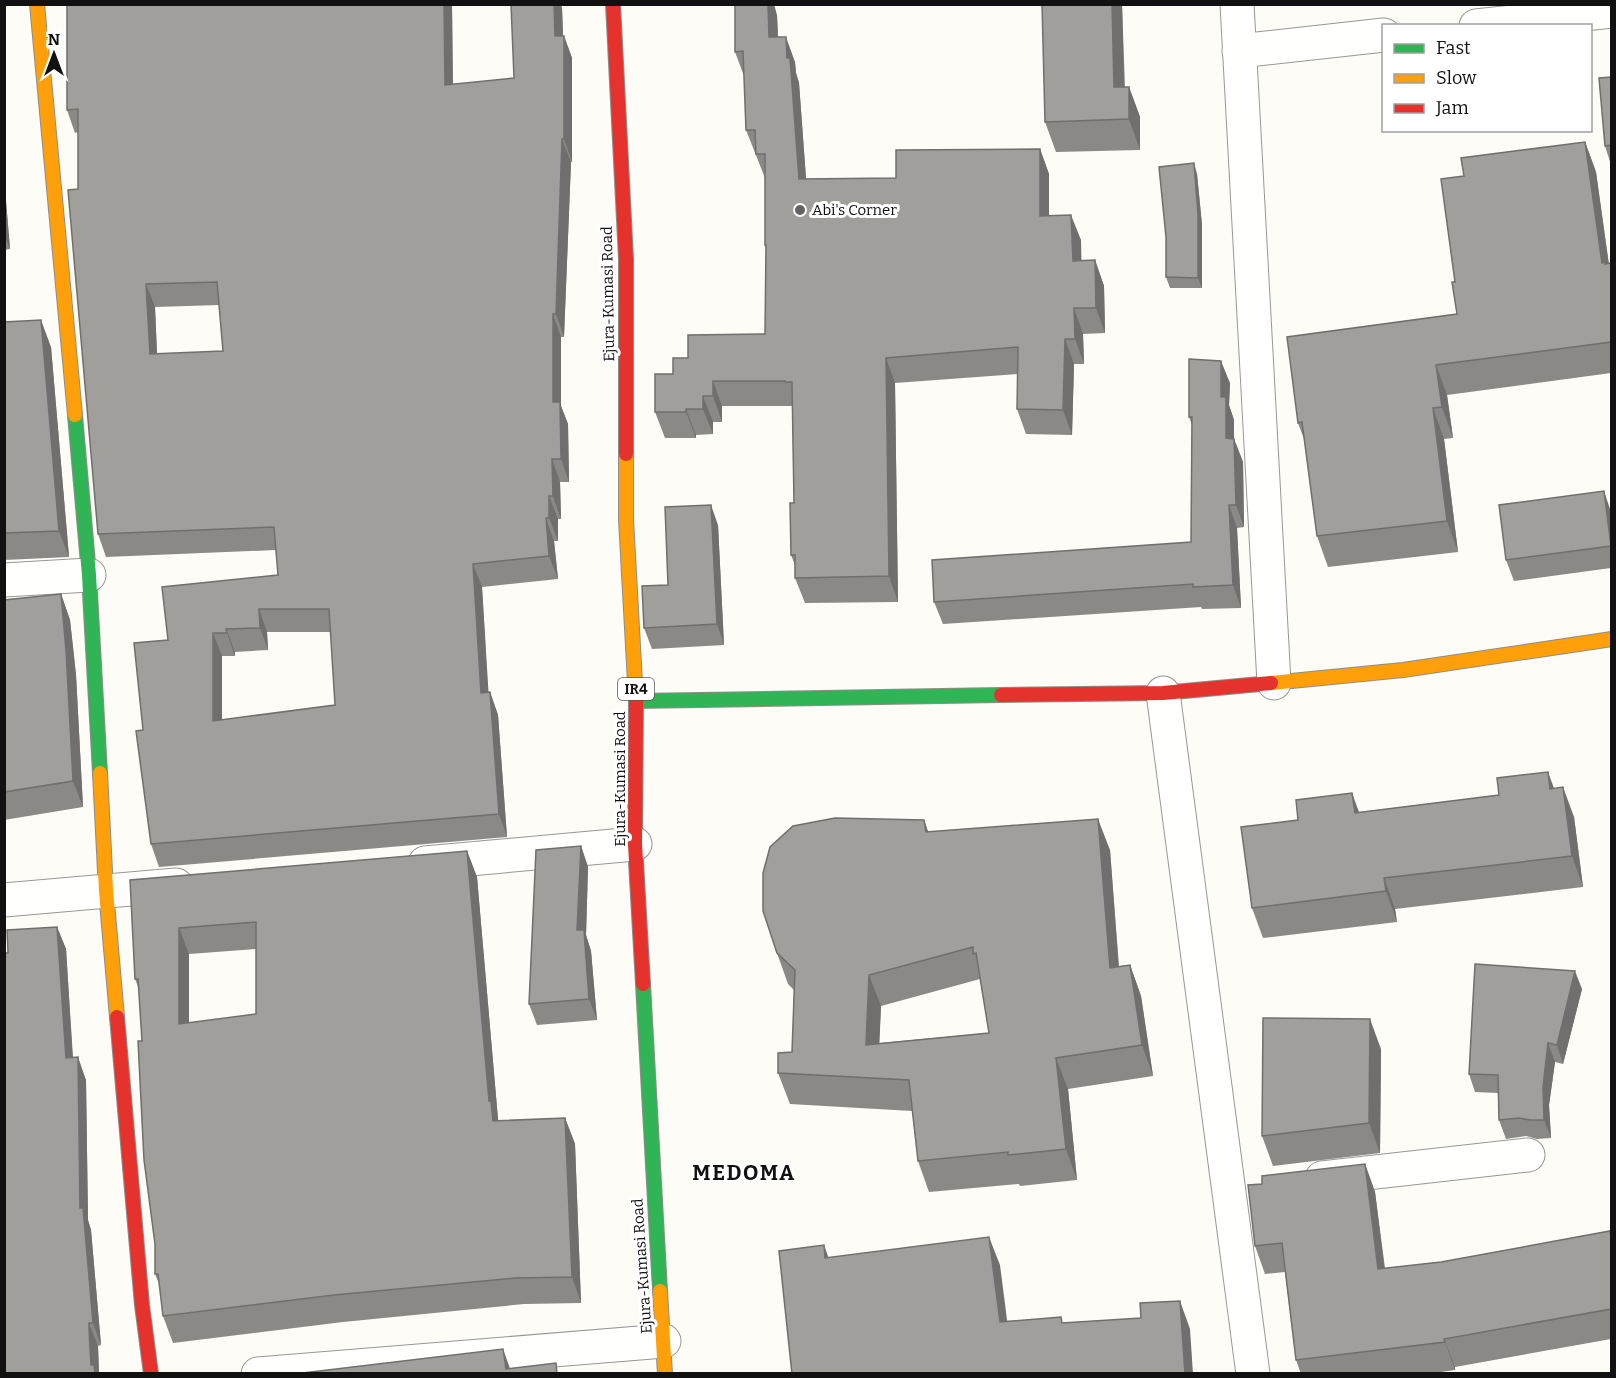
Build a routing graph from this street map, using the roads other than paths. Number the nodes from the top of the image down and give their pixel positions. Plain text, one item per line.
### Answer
1 (38, 4) edge
2 (613, 4) edge
3 (1237, 4) edge
4 (1611, 11) edge
5 (1494, 24) edge
6 (1382, 35) edge
7 (1239, 51) junction
8 (89, 575) junction
9 (4, 580) edge
10 (1611, 639) edge
11 (1274, 683) junction
12 (1163, 693) junction
13 (636, 701) junction
14 (635, 844) junction
15 (400, 865) edge
16 (200, 882) edge
17 (106, 891) junction
18 (4, 900) edge
19 (1528, 1155) dead end
20 (1297, 1181) edge
21 (1263, 1185) edge
22 (1228, 1190) junction
23 (664, 1341) junction
24 (151, 1374) edge
25 (258, 1374) edge
26 (665, 1374) edge
27 (1252, 1374) edge

1 - 8 street
2 - 13 street, Ejura-Kumasi Road / IR4
3 - 7 street
4 - 5 street
6 - 7 street
7 - 11 street
8 - 9 street
8 - 17 street
10 - 11 street
11 - 12 street
12 - 13 street
12 - 22 street
13 - 14 street, Ejura-Kumasi Road / IR4
14 - 15 street
14 - 23 street, Ejura-Kumasi Road / IR4
16 - 17 street
17 - 18 street
17 - 24 street
19 - 20 street
21 - 22 street
22 - 27 street
23 - 25 street
23 - 26 street, Ejura-Kumasi Road / IR4

